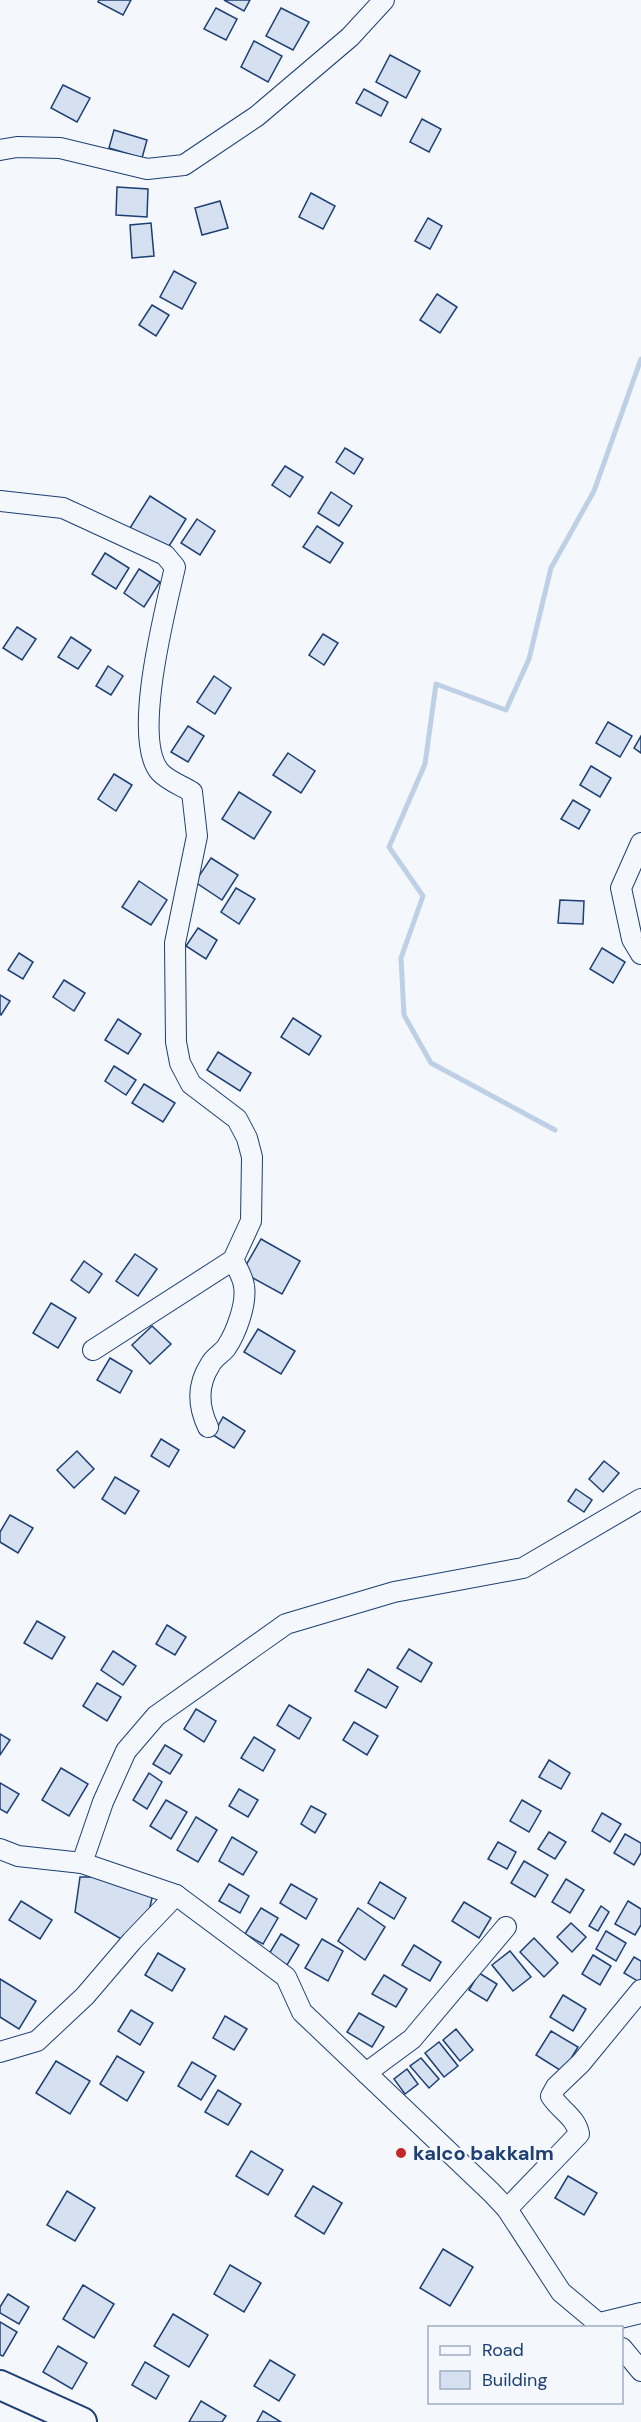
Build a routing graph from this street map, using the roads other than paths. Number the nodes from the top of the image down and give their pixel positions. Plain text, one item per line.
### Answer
1 (384, 0) edge
2 (0, 150) edge
3 (0, 501) edge
4 (641, 843) edge
5 (641, 954) edge
6 (233, 1260) junction
7 (93, 1350) dead end
8 (208, 1427) dead end
9 (641, 1499) edge
10 (0, 1849) edge
11 (82, 1863) junction
12 (176, 1895) junction
13 (506, 1927) dead end
14 (641, 1990) edge
15 (0, 2052) edge
16 (366, 2073) junction
17 (507, 2209) junction
18 (641, 2313) edge
19 (602, 2326) edge
20 (623, 2350) edge
21 (641, 2371) edge
22 (0, 2385) edge
23 (82, 2422) edge

1 - 2 street
3 - 6 street
4 - 5 street
6 - 7 street
6 - 8 street
9 - 11 street
10 - 11 street
11 - 12 street
12 - 15 street
12 - 16 street
13 - 16 street
14 - 17 street
16 - 17 street
17 - 19 street
18 - 19 street
20 - 21 street
22 - 23 highway

